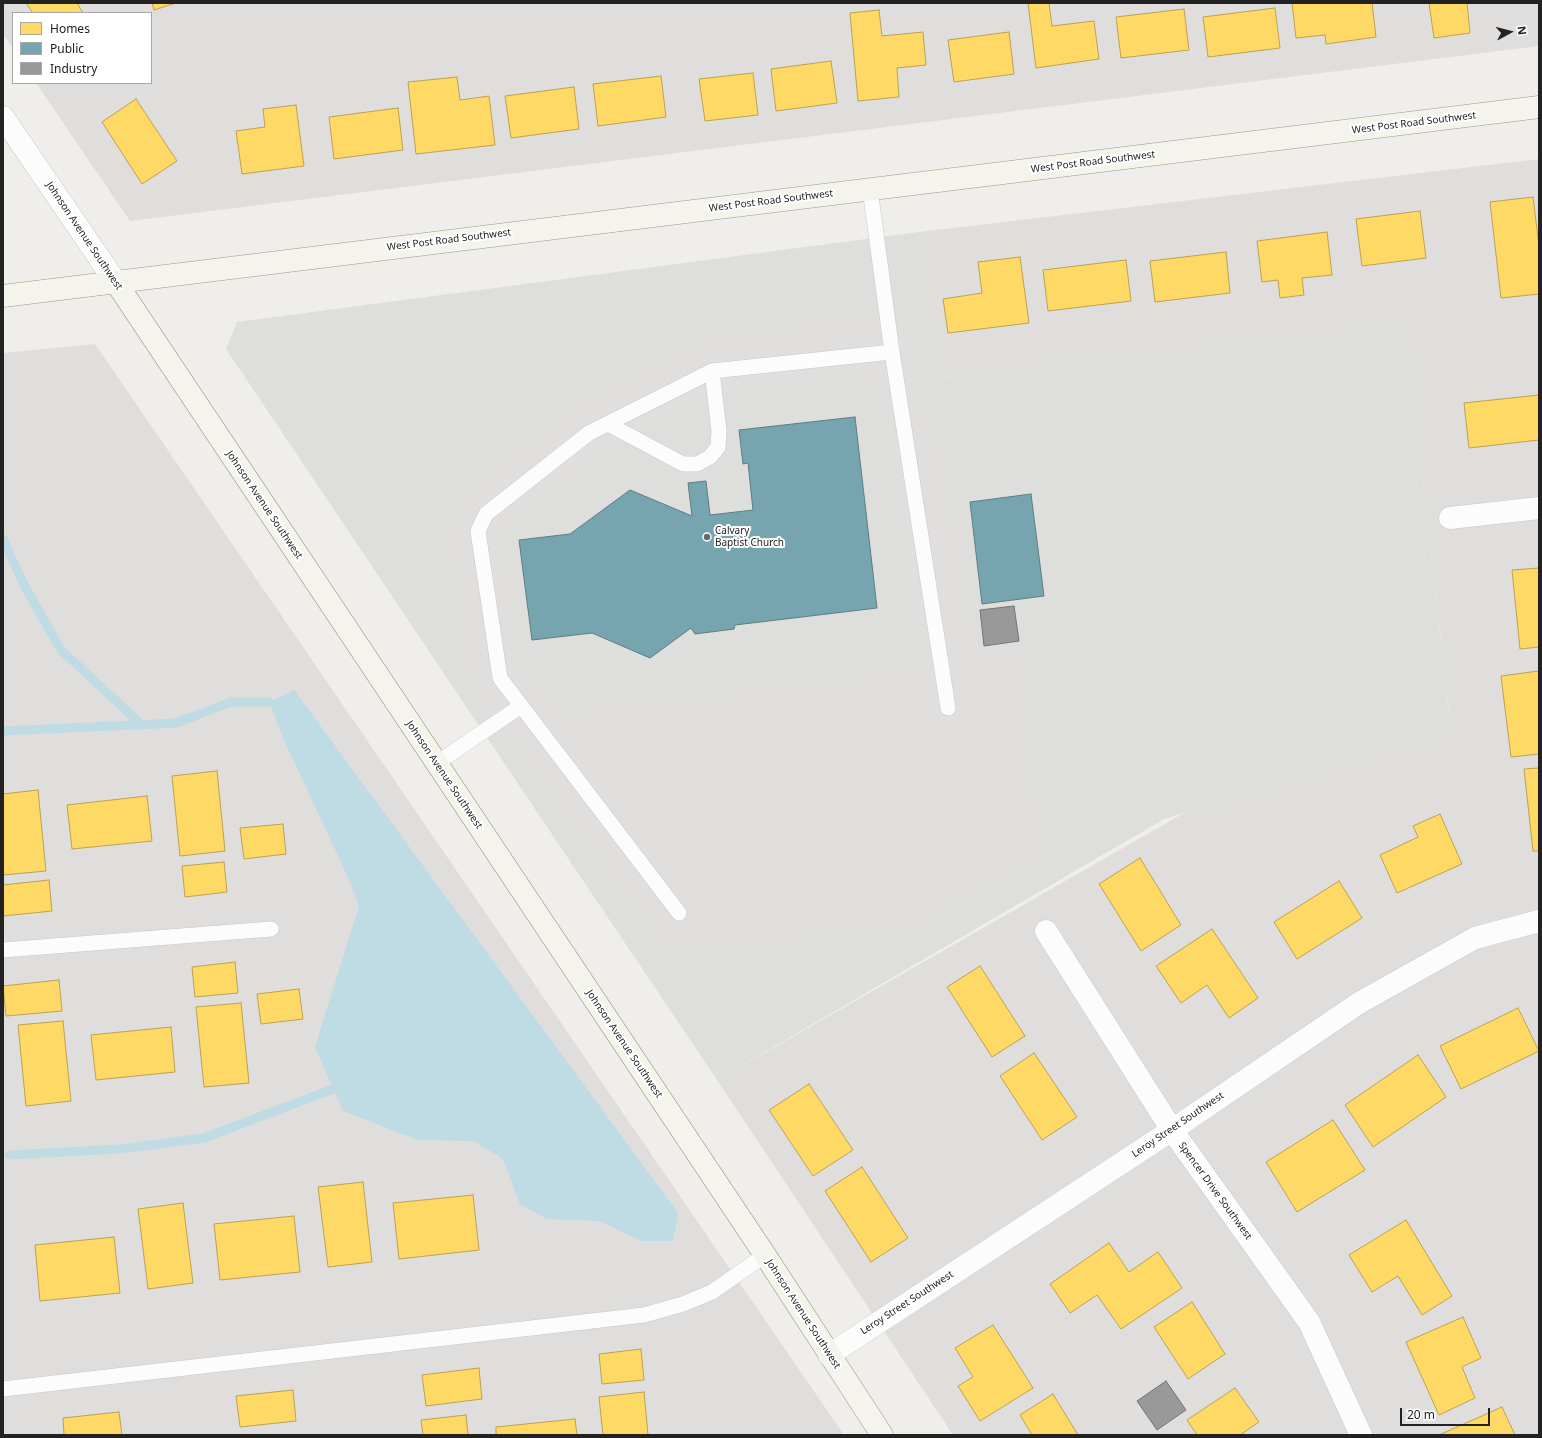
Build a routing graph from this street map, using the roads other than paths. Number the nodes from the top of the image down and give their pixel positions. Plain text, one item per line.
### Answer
1 (1539, 108) edge
2 (3, 117) edge
3 (870, 189) junction
4 (115, 281) junction
5 (3, 296) edge
6 (892, 352) junction
7 (712, 371) junction
8 (608, 424) junction
9 (1539, 508) edge
10 (1450, 518) dead end
11 (521, 706) junction
12 (948, 708) dead end
13 (437, 763) junction
14 (679, 913) dead end
15 (1539, 921) edge
16 (271, 929) dead end
17 (1046, 931) dead end
18 (3, 950) edge
19 (1172, 1130) junction
20 (765, 1255) junction
21 (829, 1355) junction
22 (3, 1389) edge
23 (882, 1435) edge
24 (1361, 1435) edge

1 - 3 street, West Post Road Southwest
2 - 4 street, Johnson Avenue Southwest
3 - 4 street, West Post Road Southwest
3 - 6 lane
4 - 5 street, West Post Road Southwest
4 - 13 street, Johnson Avenue Southwest
6 - 7 lane
6 - 12 lane
7 - 8 lane
7 - 8 lane
8 - 11 lane
9 - 10 street
11 - 13 lane
11 - 14 lane
13 - 20 street, Johnson Avenue Southwest
15 - 19 street, Leroy Street Southwest
16 - 18 lane
17 - 19 street, Spencer Drive Southwest
19 - 21 street, Leroy Street Southwest
19 - 24 street, Spencer Drive Southwest
20 - 21 street, Johnson Avenue Southwest
20 - 22 lane
21 - 23 street, Johnson Avenue Southwest

